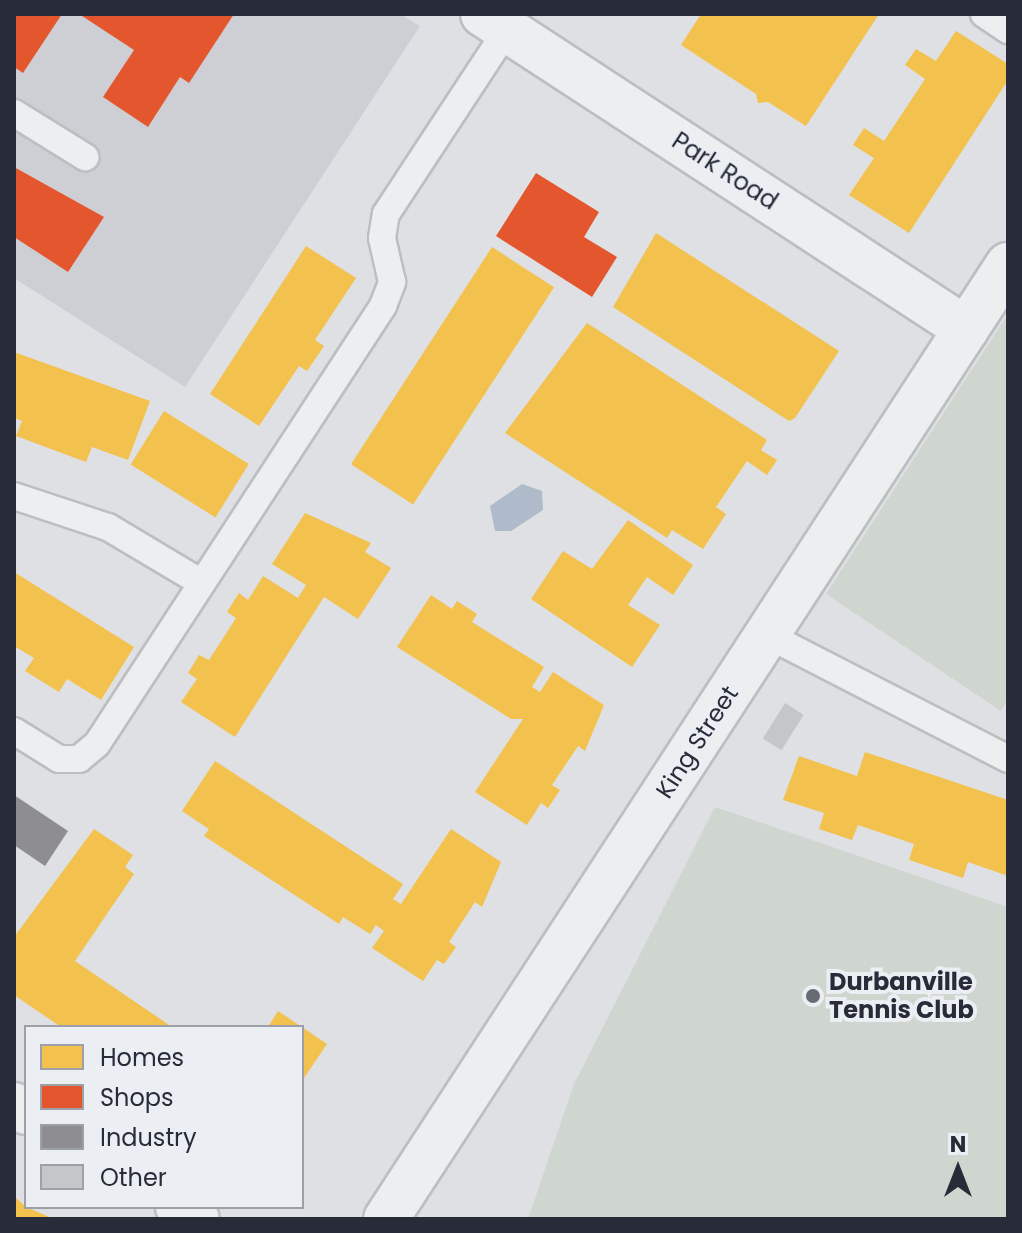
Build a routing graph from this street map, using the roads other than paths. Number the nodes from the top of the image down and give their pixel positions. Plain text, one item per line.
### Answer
1 (984, 14) edge
2 (495, 22) edge
3 (1008, 30) edge
4 (14, 113) edge
5 (85, 157) dead end
6 (1008, 265) edge
7 (966, 329) junction
8 (14, 496) edge
9 (202, 583) junction
10 (767, 635) junction
11 (14, 731) edge
12 (1008, 759) edge
13 (386, 1219) edge

1 - 3 lane
2 - 7 street, Park Road
2 - 9 lane
4 - 5 lane
6 - 7 street, King Street
7 - 10 street, King Street
8 - 9 lane
9 - 11 lane
10 - 12 lane
10 - 13 street, King Street

